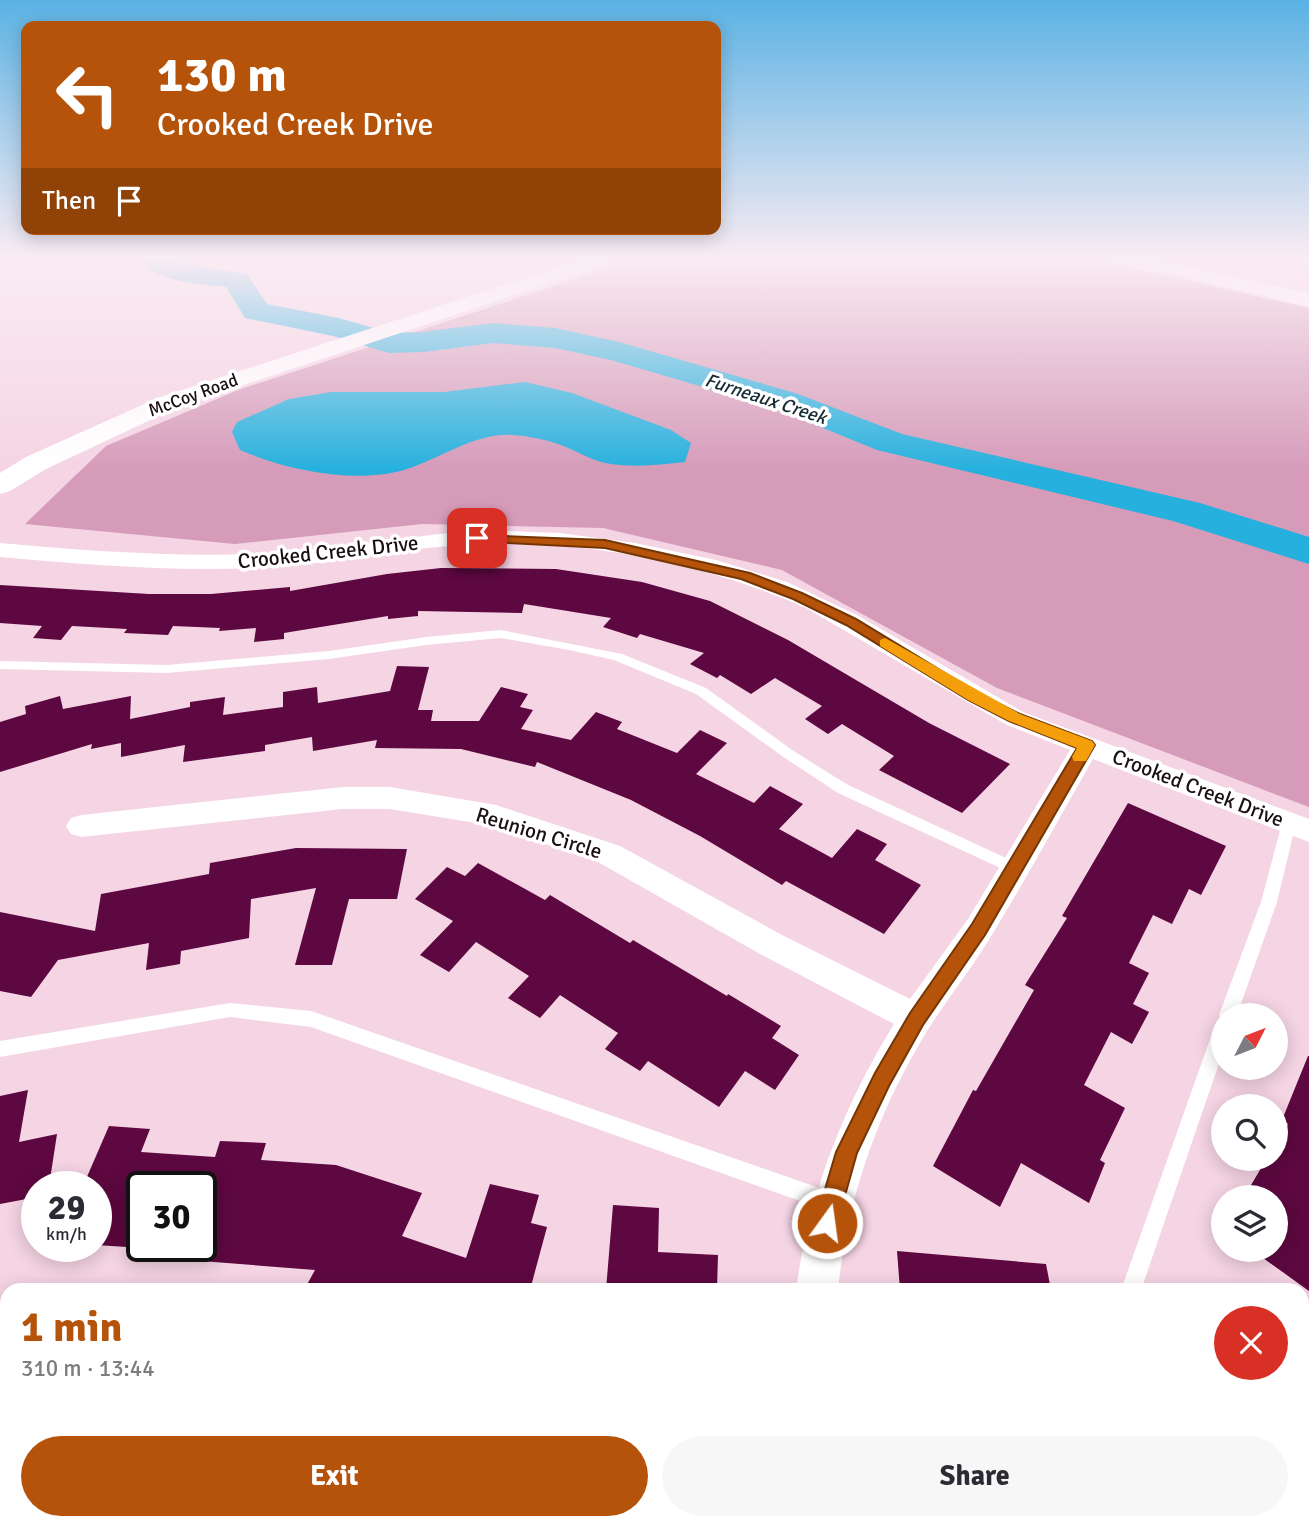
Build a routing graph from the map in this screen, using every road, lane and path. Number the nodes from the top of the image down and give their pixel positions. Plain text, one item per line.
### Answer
1 (389, 328) edge
2 (98, 435) junction
3 (0, 485) edge
4 (0, 508) edge
5 (0, 550) edge
6 (0, 665) edge
7 (1087, 745) junction
8 (81, 826) dead end
9 (1299, 827) edge
10 (1014, 868) junction
11 (1232, 1003) edge
12 (916, 1019) junction
13 (0, 1049) edge
14 (1211, 1062) edge
15 (831, 1202) junction
16 (818, 1283) edge
17 (1133, 1283) edge

1 - 2 street, McCoy Road
2 - 3 street, McCoy Road
2 - 4 street, McCoy Road
5 - 7 street, Crooked Creek Drive
6 - 10 lane
7 - 9 street, Crooked Creek Drive
7 - 10 street
8 - 12 street, Reunion Circle
9 - 11 lane
10 - 12 street
12 - 15 street
13 - 15 lane
14 - 17 lane
15 - 16 street

